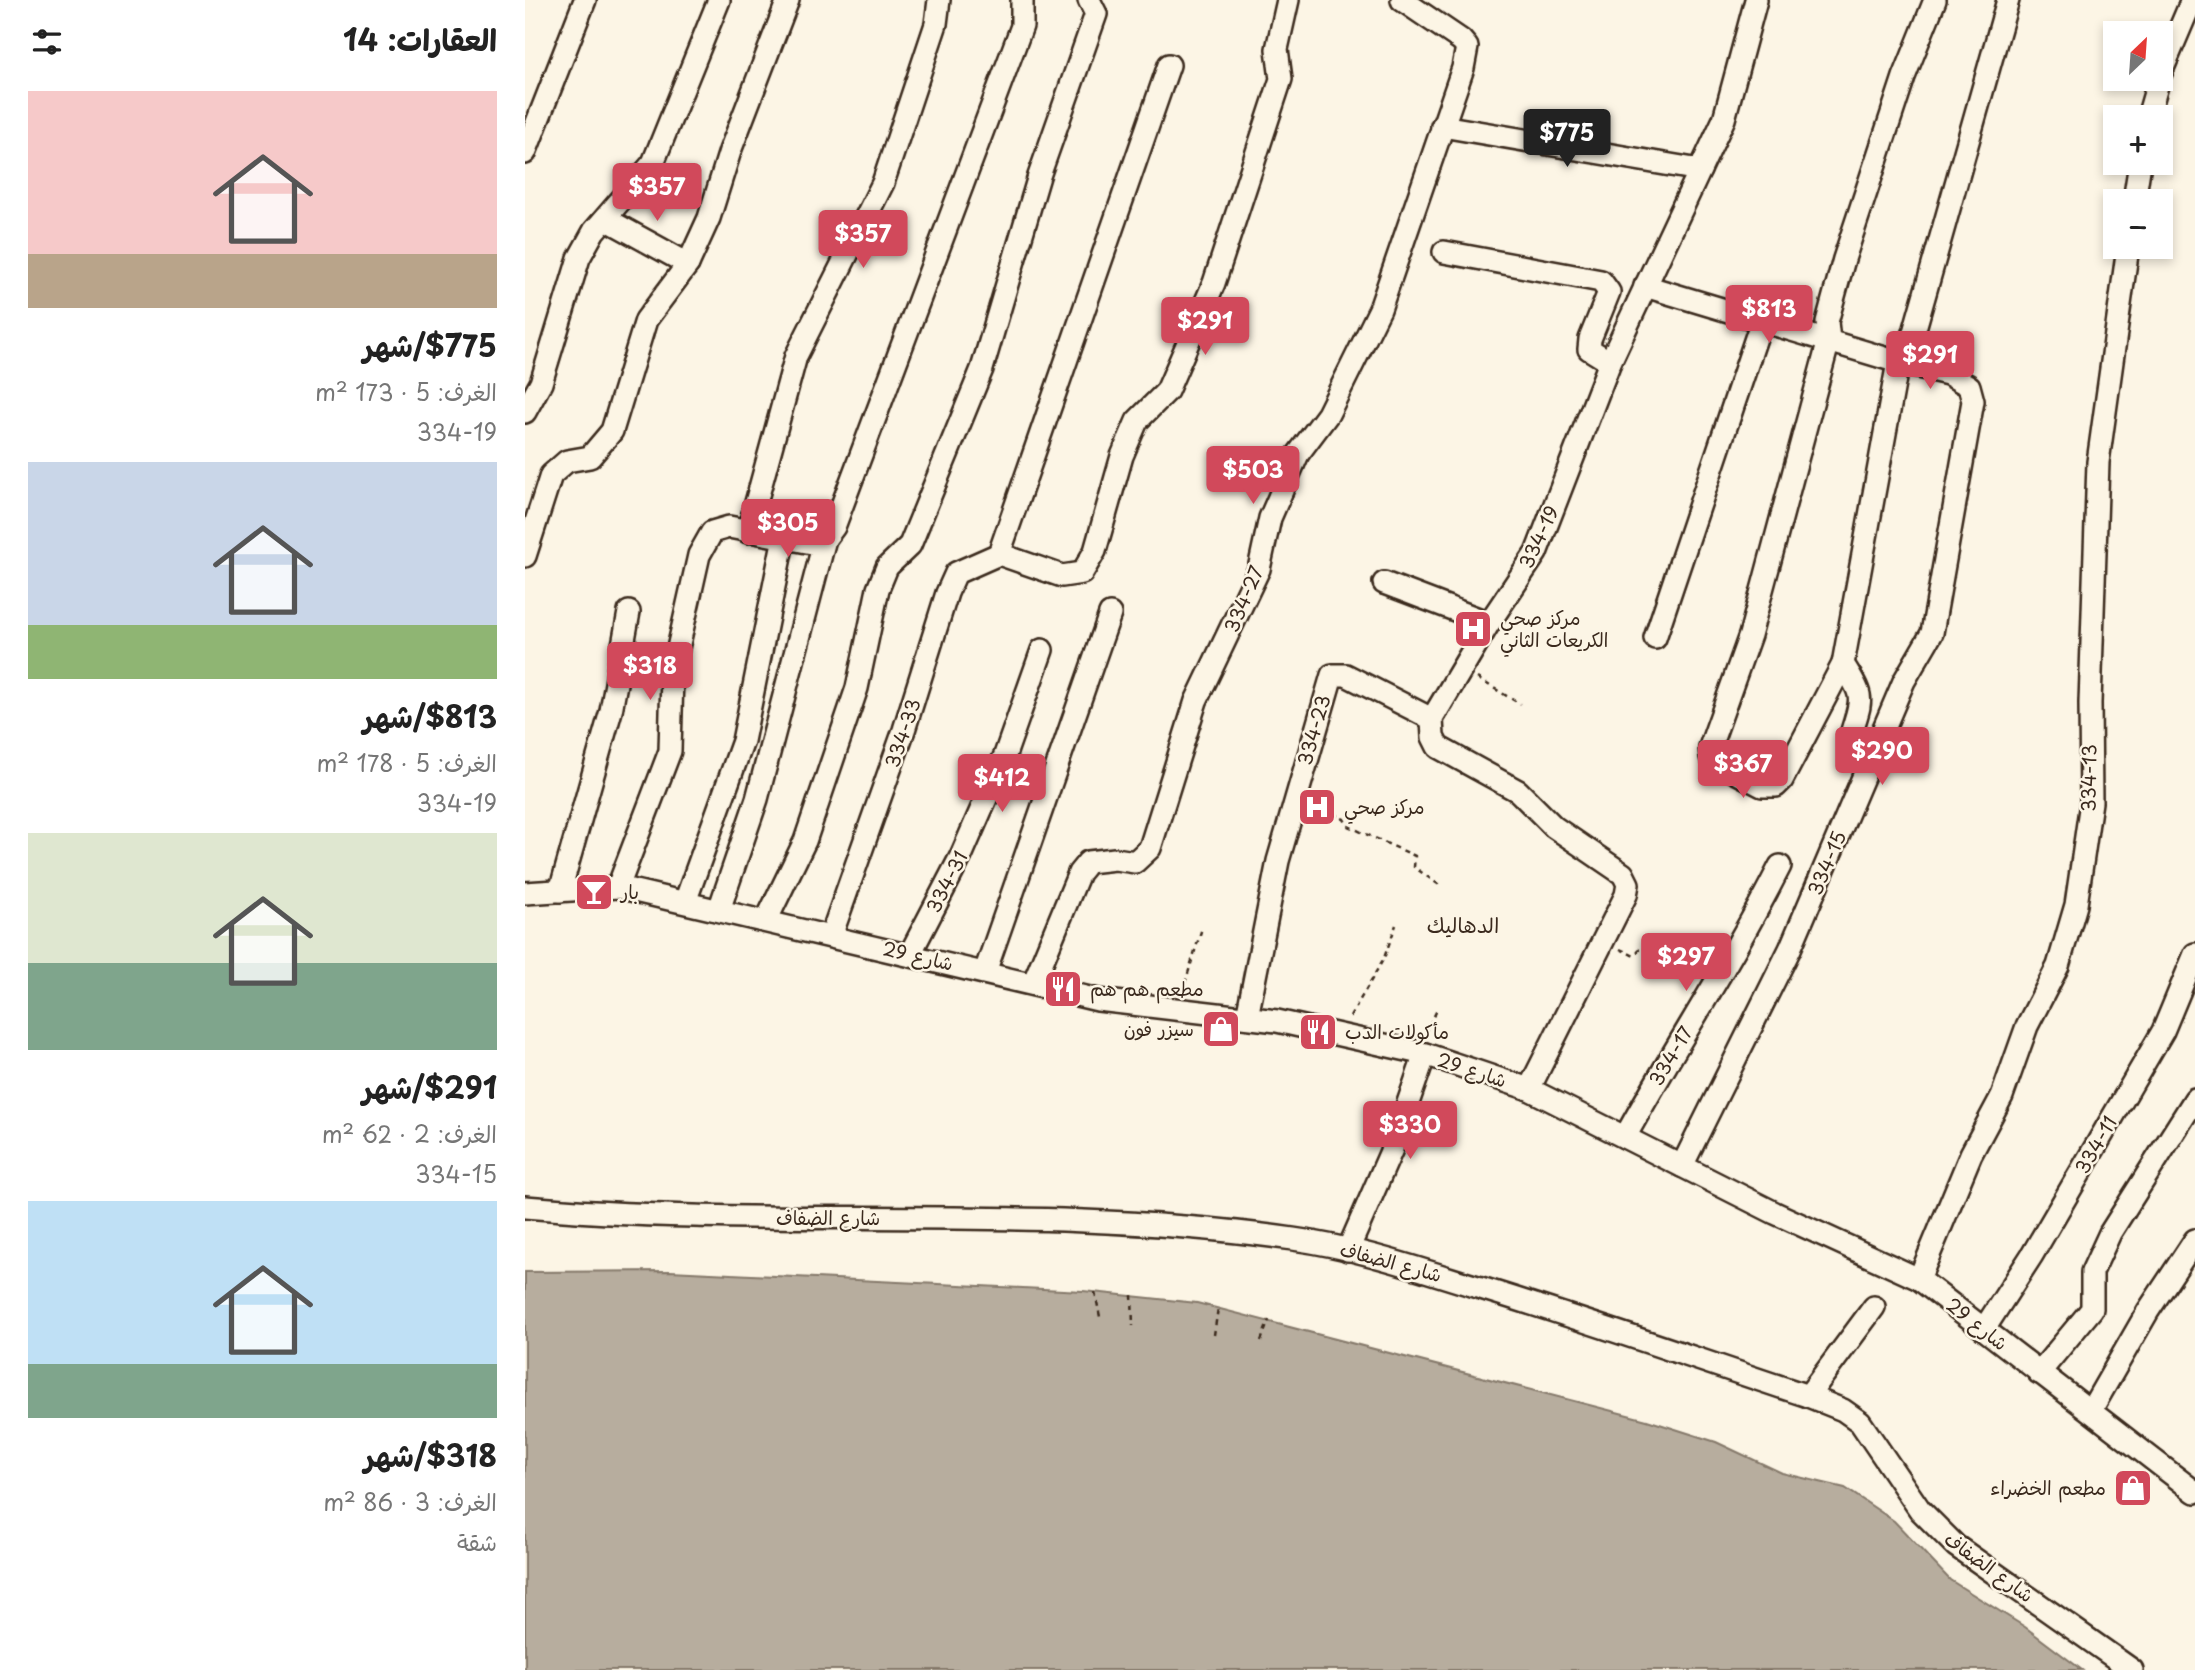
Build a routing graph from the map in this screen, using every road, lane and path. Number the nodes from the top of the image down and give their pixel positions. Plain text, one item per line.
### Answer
1 (585, 0) edge
2 (719, 0) edge
3 (789, 0) edge
4 (939, 0) edge
5 (1022, 0) edge
6 (1089, 0) edge
7 (1288, 0) edge
8 (1402, 0) edge
9 (1756, 0) edge
10 (1934, 0) edge
11 (2008, 0) edge
12 (2192, 0) edge
13 (2173, 45) edge
14 (1169, 65) dead end
15 (1443, 126) junction
16 (525, 153) edge
17 (1700, 170) junction
18 (606, 219) junction
19 (1444, 252) dead end
20 (2126, 259) edge
21 (688, 264) junction
22 (1645, 286) junction
23 (1762, 320) junction
24 (1829, 340) junction
25 (1609, 362) junction
26 (1902, 363) junction
27 (525, 412) edge
28 (748, 532) junction
29 (784, 537) junction
30 (825, 539) junction
31 (999, 554) junction
32 (525, 556) edge
33 (1384, 583) dead end
34 (629, 612) dead end
35 (1110, 614) dead end
36 (1489, 623) junction
37 (1655, 638) dead end
38 (1042, 650) dead end
39 (1843, 664) junction
40 (1462, 669) junction
41 (1520, 704) dead end
42 (1432, 719) junction
43 (1873, 756) junction
44 (1296, 796) junction
45 (1780, 866) dead end
46 (618, 887) junction
47 (1443, 887) dead end
48 (560, 891) junction
49 (525, 893) edge
50 (685, 902) junction
51 (719, 910) junction
52 (766, 921) junction
53 (1396, 925) dead end
54 (1202, 928) dead end
55 (831, 936) junction
56 (1604, 942) junction
57 (909, 954) junction
58 (2195, 954) edge
59 (1666, 957) dead end
60 (985, 972) junction
61 (1034, 984) junction
62 (1175, 1009) junction
63 (1437, 1010) dead end
64 (1247, 1017) junction
65 (1341, 1035) junction
66 (1421, 1054) junction
67 (1529, 1089) junction
68 (2195, 1100) edge
69 (1625, 1138) junction
70 (1682, 1166) junction
71 (525, 1207) edge
72 (2195, 1240) edge
73 (1347, 1250) junction
74 (1919, 1279) junction
75 (1095, 1292) dead end
76 (1132, 1295) dead end
77 (1874, 1307) dead end
78 (1218, 1308) dead end
79 (1100, 1317) dead end
80 (1269, 1320) dead end
81 (1133, 1326) dead end
82 (1984, 1329) junction
83 (1213, 1335) dead end
84 (1261, 1341) dead end
85 (2039, 1373) junction
86 (1808, 1396) junction
87 (2091, 1410) junction
88 (2195, 1492) edge
89 (2132, 1670) edge

1 - 16 street
2 - 18 street
3 - 21 street
4 - 28 street
5 - 30 street
6 - 52 street
7 - 31 street
8 - 15 street, 334-27
9 - 17 street, 334-19
10 - 24 street
11 - 26 street
12 - 13 street
14 - 31 street
15 - 17 street
15 - 61 street, 334-27
17 - 22 street, 334-19
18 - 21 street
18 - 27 street
19 - 25 street
20 - 74 street, 334-13
21 - 32 street
22 - 23 street
22 - 25 street, 334-19
23 - 24 street
23 - 37 street
24 - 26 street
24 - 39 street
25 - 36 street, 334-19
26 - 39 street
26 - 43 street, 334-15
28 - 29 street
28 - 46 street
29 - 30 street
29 - 50 street
30 - 51 street
31 - 55 street, 334-33
33 - 36 street
34 - 48 street
35 - 60 street
36 - 40 street, 334-19
38 - 57 street, 334-31
39 - 43 street
40 - 41 path
40 - 42 street, 334-19
42 - 44 street, 334-23
42 - 56 street
43 - 70 street, 334-15
44 - 47 path
44 - 64 street, 334-23
45 - 69 street, 334-17
46 - 48 street, شارع 29
46 - 50 street, شارع 29
48 - 49 street, شارع 29
50 - 51 street, شارع 29
51 - 52 street, شارع 29
52 - 55 street, شارع 29
53 - 65 path
54 - 62 path
55 - 57 street, شارع 29
56 - 59 path
56 - 67 street
57 - 60 street, شارع 29
58 - 82 street, 334-11
60 - 61 street, شارع 29
61 - 62 street, شارع 29
62 - 64 street, شارع 29
63 - 66 path
64 - 65 street, شارع 29
65 - 66 street, شارع 29
66 - 67 street, شارع 29
66 - 73 street
67 - 69 street, شارع 29
68 - 85 street
69 - 70 street, شارع 29
70 - 74 street, شارع 29
71 - 73 street, شارع الضفاف
72 - 87 street
73 - 86 street, شارع الضفاف
74 - 82 street, شارع 29
75 - 79 path
76 - 81 path
77 - 86 street
78 - 83 path
80 - 84 path
82 - 85 street, شارع 29
85 - 87 street, شارع 29
86 - 89 street, شارع الضفاف
87 - 88 street, شارع 29

